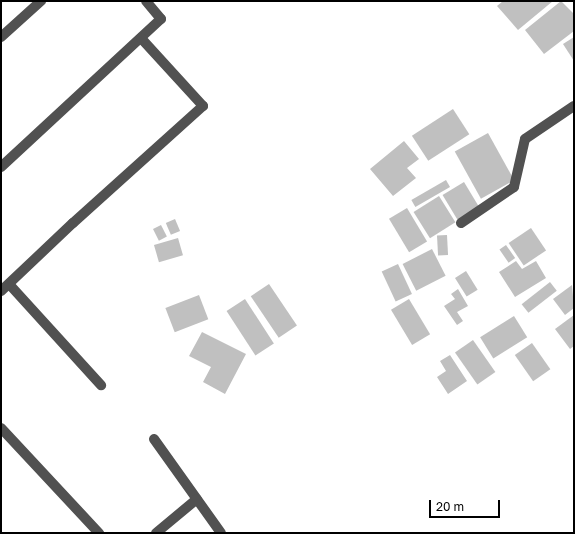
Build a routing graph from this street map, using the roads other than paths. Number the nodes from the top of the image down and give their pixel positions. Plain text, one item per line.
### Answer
1 (41, 1) edge
2 (146, 1) edge
3 (1, 37) edge
4 (141, 38) junction
5 (574, 106) edge
6 (1, 167) edge
7 (461, 223) dead end
8 (9, 284) junction
9 (1, 292) edge
10 (101, 385) dead end
11 (1, 428) edge
12 (154, 439) dead end
13 (198, 499) junction
14 (98, 533) edge
15 (156, 533) edge
16 (222, 533) edge

1 - 3 street
2 - 4 street
4 - 6 street
4 - 8 street
5 - 7 street
8 - 9 street
8 - 10 street
11 - 14 street
12 - 13 street
13 - 15 street
13 - 16 street

